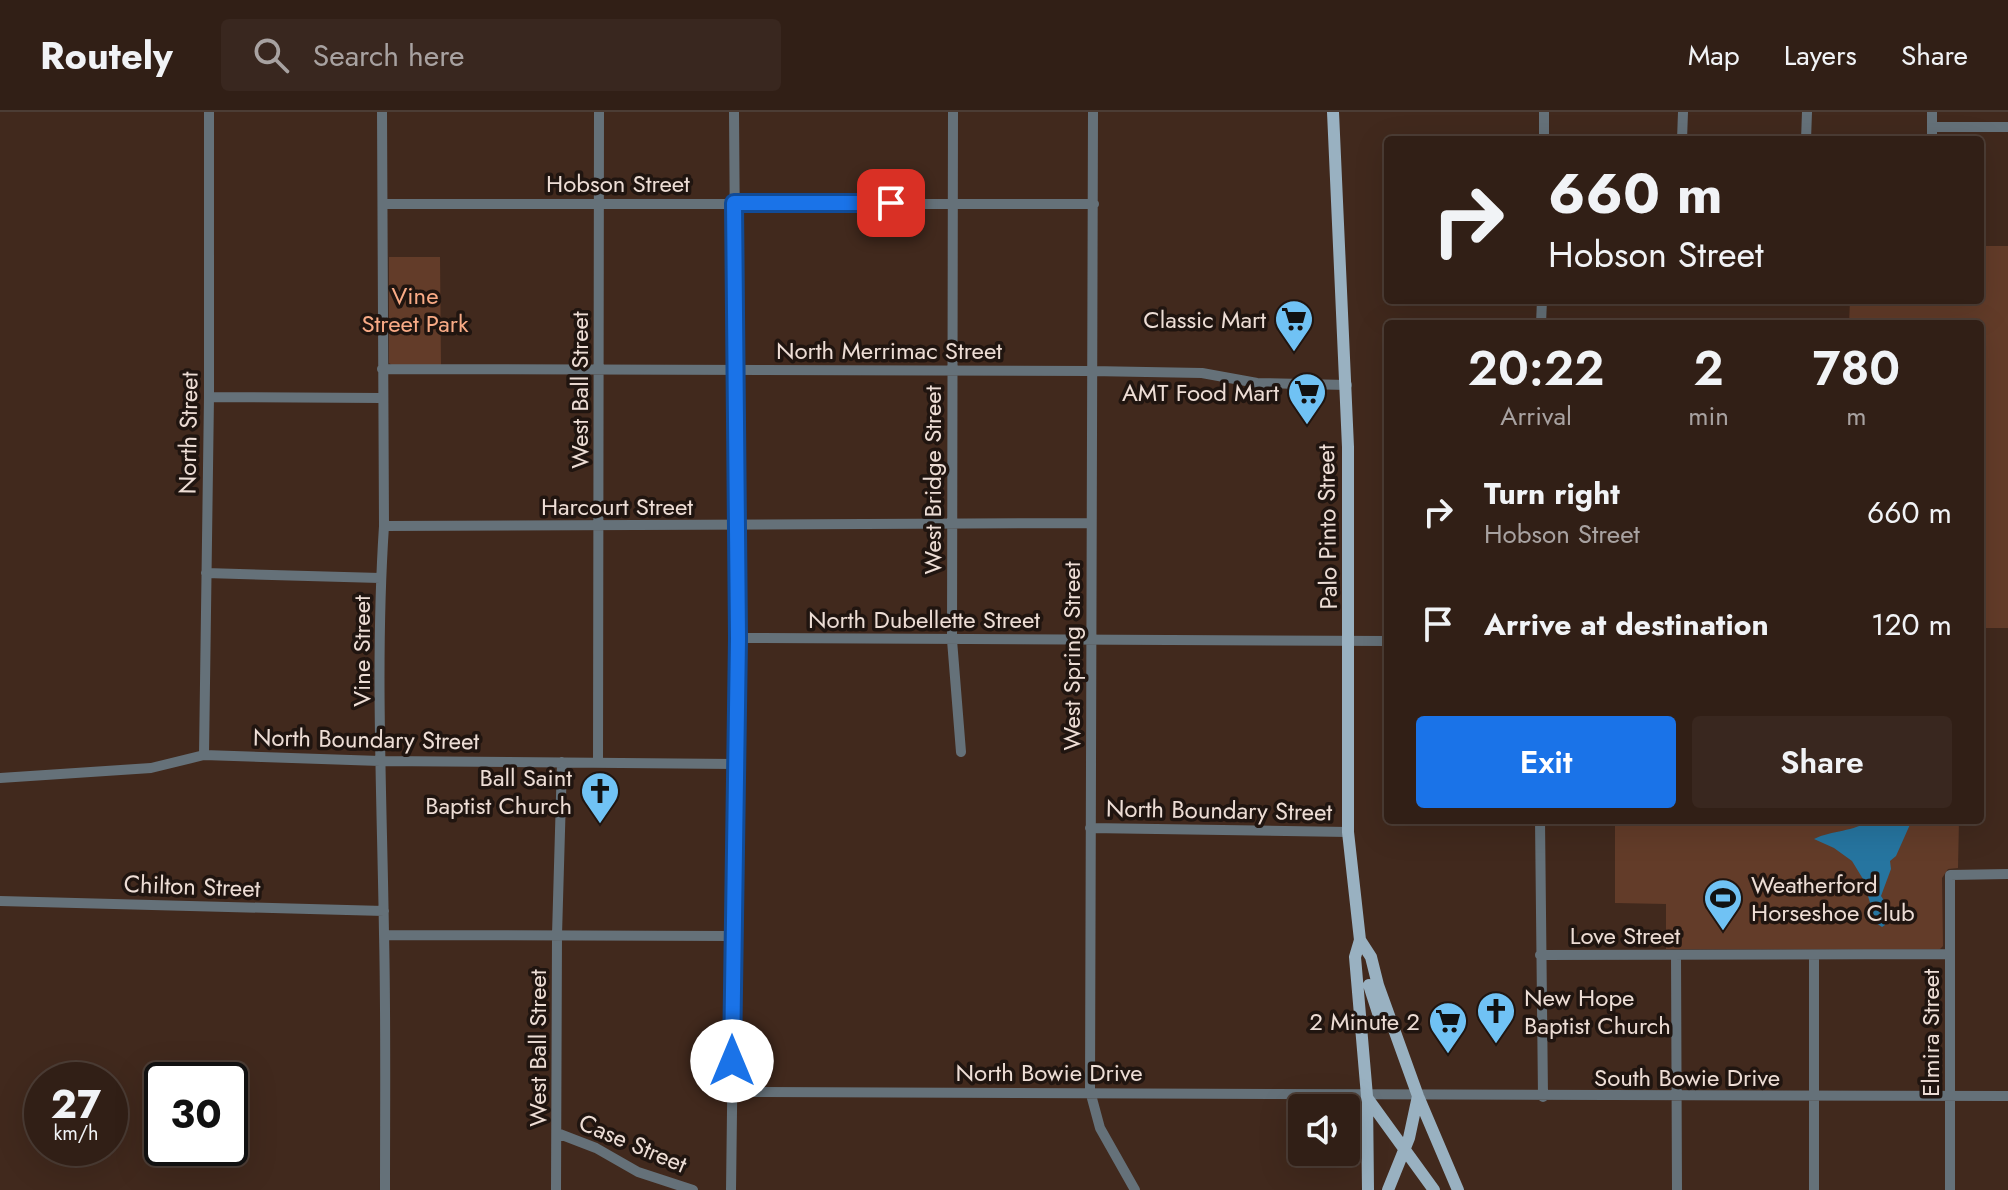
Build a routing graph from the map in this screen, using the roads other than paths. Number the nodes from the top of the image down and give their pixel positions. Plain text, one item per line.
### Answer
1 (209, 112) edge
2 (382, 112) edge
3 (599, 112) edge
4 (734, 112) edge
5 (953, 112) edge
6 (1093, 112) edge
7 (1333, 112) edge
8 (1544, 112) edge
9 (1683, 112) edge
10 (1807, 112) edge
11 (1932, 112) edge
12 (1932, 127) junction
13 (2008, 127) edge
14 (1544, 136) edge
15 (1682, 136) edge
16 (1806, 136) edge
17 (1932, 136) edge
18 (734, 203) junction
19 (383, 204) junction
20 (599, 204) junction
21 (953, 204) junction
22 (1094, 204) junction
23 (382, 369) junction
24 (599, 370) junction
25 (735, 370) junction
26 (952, 370) junction
27 (1091, 371) junction
28 (1347, 385) junction
29 (209, 397) junction
30 (382, 398) junction
31 (1091, 523) junction
32 (736, 525) junction
33 (953, 525) junction
34 (384, 526) junction
35 (598, 526) junction
36 (206, 573) junction
37 (380, 578) junction
38 (738, 638) junction
39 (1090, 638) junction
40 (952, 640) junction
41 (1384, 641) edge
42 (1350, 642) junction
43 (961, 752) dead end
44 (204, 755) junction
45 (380, 761) junction
46 (562, 762) junction
47 (598, 763) junction
48 (734, 764) junction
49 (0, 778) edge
50 (1540, 824) edge
51 (1090, 828) junction
52 (1348, 832) junction
53 (2008, 874) edge
54 (0, 901) edge
55 (384, 911) junction
56 (384, 935) junction
57 (557, 935) junction
58 (733, 936) junction
59 (1360, 940) junction
60 (1950, 954) junction
61 (1540, 955) junction
62 (1676, 955) junction
63 (1814, 955) junction
64 (1368, 985) junction
65 (1090, 1091) junction
66 (732, 1092) junction
67 (1367, 1096) junction
68 (1418, 1096) junction
69 (2008, 1096) edge
70 (1543, 1097) junction
71 (1814, 1097) junction
72 (1950, 1097) junction
73 (1678, 1098) junction
74 (557, 1133) junction
75 (1405, 1149) junction
76 (1369, 1155) junction
77 (385, 1190) edge
78 (556, 1190) edge
79 (693, 1190) edge
80 (731, 1190) edge
81 (1135, 1190) edge
82 (1368, 1190) edge
83 (1375, 1190) edge
84 (1388, 1190) edge
85 (1434, 1190) edge
86 (1458, 1190) edge
87 (1677, 1190) edge
88 (1814, 1190) edge
89 (1950, 1190) edge

1 - 29 street, North Street
2 - 19 street, Vine Street
3 - 20 street, West Ball Street
4 - 18 street
5 - 21 street, West Bridge Street
6 - 22 street, West Spring Street
7 - 28 main road, Palo Pinto Street
8 - 14 street
9 - 15 street
10 - 16 street
11 - 12 street
12 - 13 street
12 - 17 street
18 - 20 street, Hobson Street
18 - 21 street, Hobson Street
18 - 25 street
19 - 20 street, Hobson Street
19 - 23 street, Vine Street
20 - 24 street, West Ball Street
21 - 22 street, Hobson Street
21 - 26 street, West Bridge Street
22 - 27 street, West Spring Street
23 - 24 street, North Merrimac Street
23 - 30 street, Vine Street
24 - 25 street, North Merrimac Street
24 - 35 street, West Ball Street
25 - 26 street, North Merrimac Street
25 - 32 street
26 - 27 street, North Merrimac Street
26 - 33 street, West Bridge Street
27 - 28 street, North Merrimac Street
27 - 31 street, West Spring Street
28 - 42 main road, Palo Pinto Street
29 - 30 street
29 - 36 street, North Street
30 - 34 street, Vine Street
31 - 33 street, Harcourt Street
31 - 39 street, West Spring Street
32 - 33 street, Harcourt Street
32 - 35 street, Harcourt Street
32 - 38 street
33 - 40 street, West Bridge Street
34 - 35 street, Harcourt Street
34 - 37 street, Vine Street
35 - 47 street, West Ball Street
36 - 37 street
36 - 44 street, North Street
37 - 45 street, Vine Street
38 - 40 street, North Dubellette Street
38 - 48 street
39 - 40 street, North Dubellette Street
39 - 42 street, North Dubellette Street
39 - 51 street, West Spring Street
40 - 43 street, West Bridge Street
41 - 42 street, North Dubellette Street
42 - 52 main road, Palo Pinto Street
44 - 45 street, North Boundary Street
44 - 49 street, North Boundary Street
45 - 46 street, North Boundary Street
45 - 55 street, Vine Street
46 - 47 street, North Boundary Street
46 - 57 street, West Ball Street
47 - 48 street, North Boundary Street
48 - 58 street
50 - 61 street
51 - 52 street, North Boundary Street
51 - 65 street, West Spring Street
52 - 59 main road, Palo Pinto Street
53 - 60 street, Elmira Street
54 - 55 street, Chilton Street
55 - 56 street, Vine Street
56 - 57 street
56 - 77 street, Vine Street
57 - 58 street
57 - 74 street, West Ball Street
58 - 66 street
59 - 64 main road, Palo Pinto Street
59 - 64 main road, Palo Pinto Street
60 - 63 street, Love Street
60 - 72 street, Elmira Street
61 - 62 street, Love Street
61 - 70 street
62 - 63 street, Love Street
62 - 73 street
63 - 71 street
64 - 67 main road, Palo Pinto Street
64 - 68 main road, Palo Pinto Street
65 - 66 street, North Bowie Drive
65 - 67 street, North Bowie Drive
65 - 81 street, West Spring Street
66 - 80 street
67 - 68 street, South Bowie Drive
67 - 75 main road
67 - 76 main road, Palo Pinto Street
68 - 70 street, South Bowie Drive
68 - 75 main road
68 - 86 main road, Palo Pinto Street
69 - 72 street, South Bowie Drive
70 - 73 street, South Bowie Drive
71 - 72 street, South Bowie Drive
71 - 73 street, South Bowie Drive
71 - 88 street
72 - 89 street, Elmira Street
73 - 87 street
74 - 78 street, West Ball Street
74 - 79 street, Case Street
75 - 84 main road
75 - 85 main road
76 - 82 main road, Palo Pinto Street
76 - 83 main road

